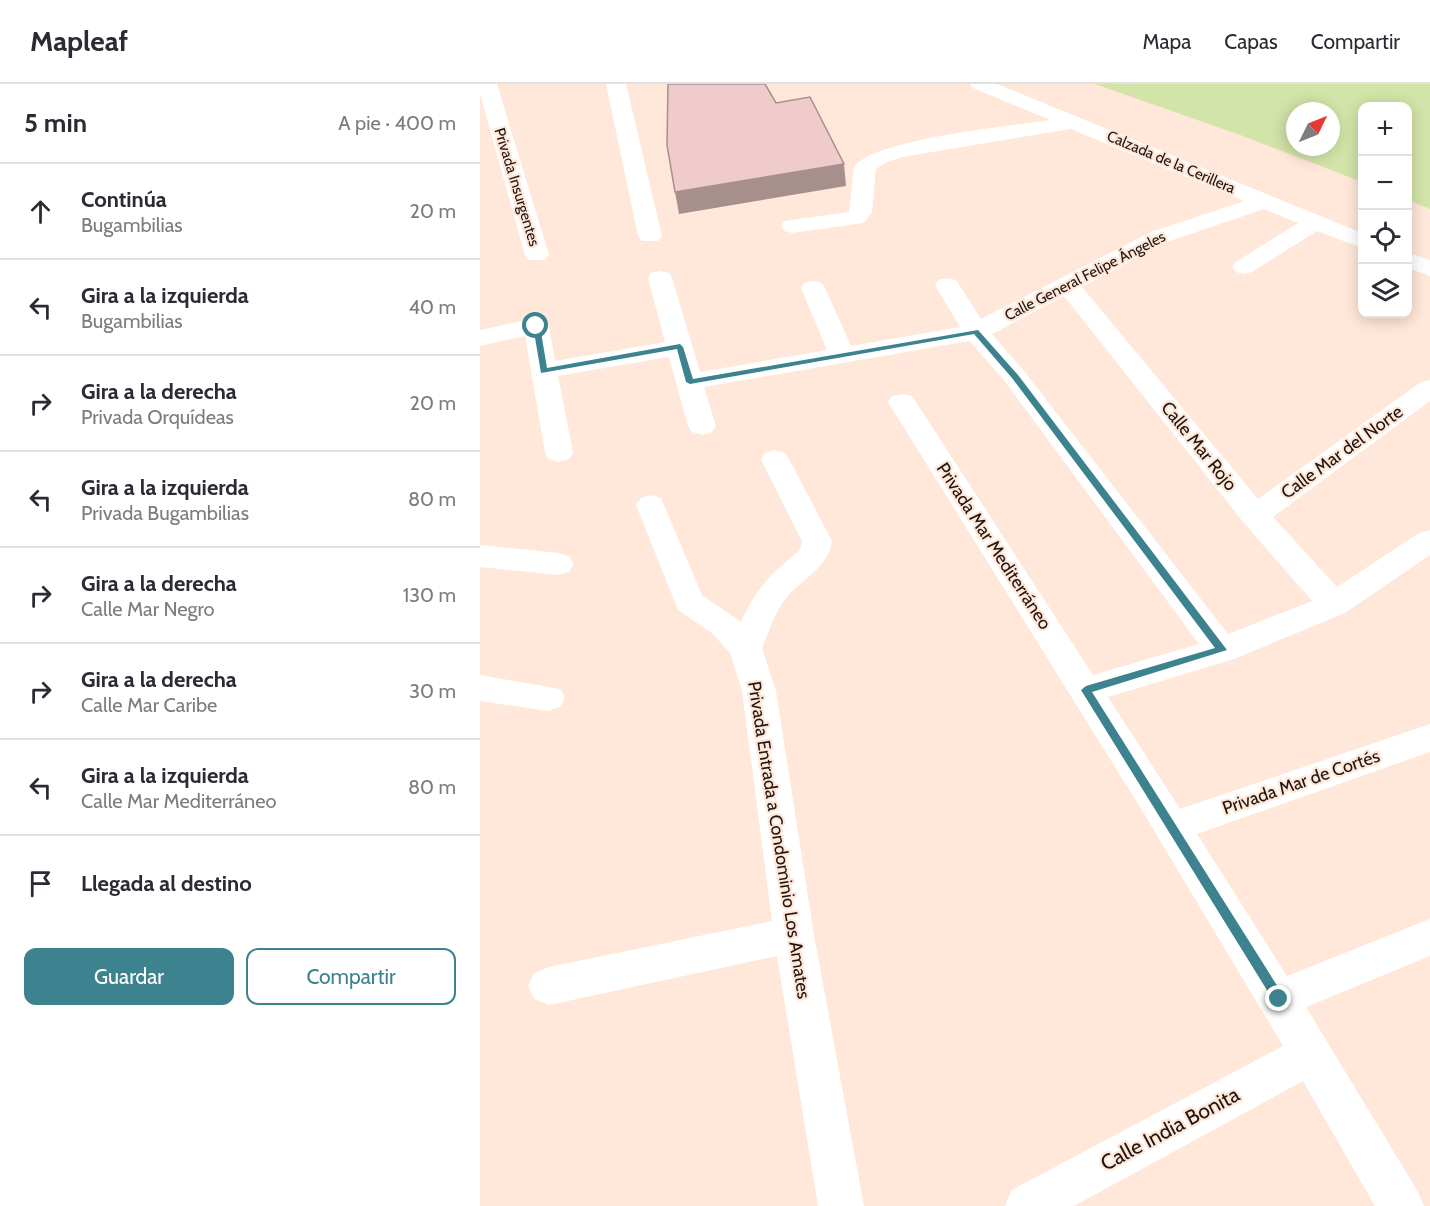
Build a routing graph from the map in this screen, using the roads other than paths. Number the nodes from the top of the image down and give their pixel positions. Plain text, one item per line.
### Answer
1 (487, 84) edge
2 (616, 84) edge
3 (980, 84) edge
4 (1021, 84) edge
5 (1074, 122) junction
6 (1296, 192) dead end
7 (1264, 201) junction
8 (1315, 222) junction
9 (792, 226) dead end
10 (650, 236) dead end
11 (1358, 239) edge
12 (1412, 239) edge
13 (1430, 246) edge
14 (537, 255) dead end
15 (1412, 262) edge
16 (1244, 267) dead end
17 (1430, 269) edge
18 (660, 278) dead end
19 (1067, 284) junction
20 (946, 285) dead end
21 (813, 288) dead end
22 (976, 332) junction
23 (480, 338) edge
24 (680, 347) junction
25 (842, 355) junction
26 (544, 371) junction
27 (690, 382) junction
28 (1430, 388) edge
29 (902, 402) dead end
30 (702, 426) dead end
31 (559, 453) dead end
32 (774, 459) dead end
33 (651, 506) dead end
34 (1255, 516) junction
35 (1430, 540) edge
36 (480, 556) edge
37 (558, 564) dead end
38 (1334, 605) junction
39 (745, 648) junction
40 (1222, 650) junction
41 (480, 688) edge
42 (1086, 690) junction
43 (548, 698) dead end
44 (1430, 738) edge
45 (1172, 827) junction
46 (794, 935) junction
47 (1430, 937) edge
48 (549, 986) dead end
49 (1279, 999) junction
50 (1312, 1053) junction
51 (841, 1206) edge
52 (1028, 1206) edge
53 (1401, 1206) edge

1 - 14 street, Privada Insurgentes
2 - 10 street
3 - 5 street, Calzada de la Cerillera
4 - 6 street, Calzada de la Cerillera
5 - 7 street, Calzada de la Cerillera
5 - 9 street
7 - 8 street, Calzada de la Cerillera
7 - 19 street, Calle General Felipe Ángeles
8 - 11 street, Calzada de la Cerillera
8 - 16 street
12 - 13 street
15 - 17 street
18 - 24 street
19 - 22 street, Calle General Felipe Ángeles
19 - 34 street, Calle Mar Rojo
20 - 22 street
21 - 25 street
22 - 25 street, Calle General Felipe Ángeles
22 - 40 street
23 - 26 street
24 - 26 street
24 - 27 street
25 - 27 street, Calle General Felipe Ángeles
26 - 31 street
27 - 30 street
28 - 34 street, Calle Mar del Norte
29 - 42 street, Privada Mar Mediterráneo
32 - 39 street
33 - 39 street, Privada Entrada a Condominio Los Amates
34 - 38 street, Calle Mar Rojo
35 - 38 street
36 - 37 street
38 - 40 street
39 - 46 street, Privada Entrada a Condominio Los Amates
40 - 42 street
41 - 43 street
42 - 45 street, Privada Mar Mediterráneo
44 - 45 street, Privada Mar de Cortés
45 - 49 street, Privada Mar Mediterráneo
46 - 48 street
46 - 51 street, Privada Entrada a Condominio Los Amates
47 - 49 street
49 - 50 street, Privada Mar Mediterráneo
50 - 52 street, Calle India Bonita
50 - 53 street

